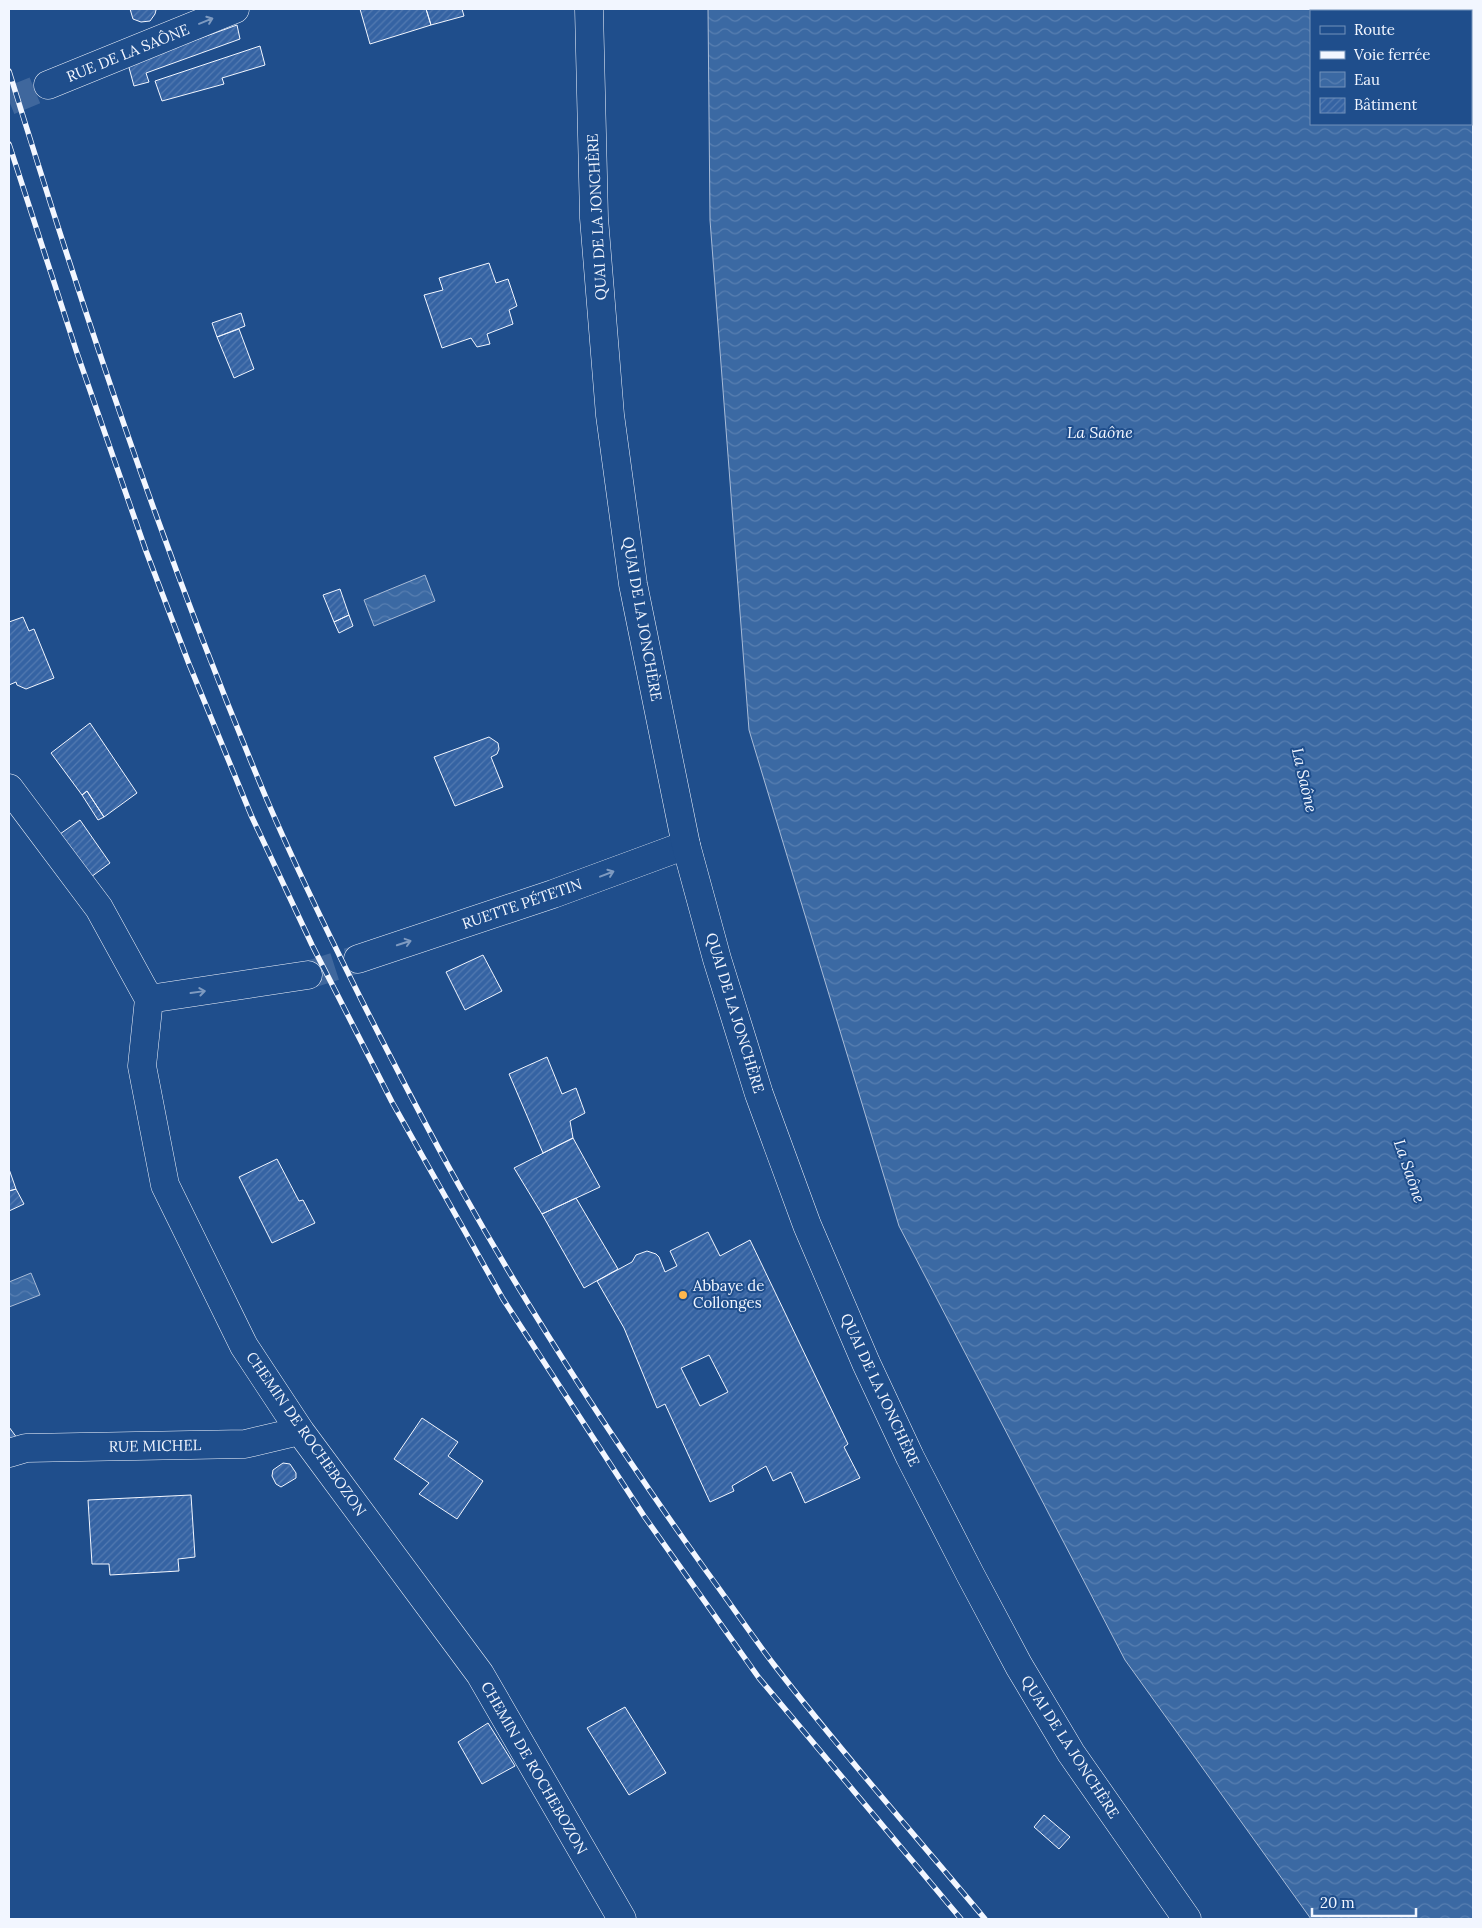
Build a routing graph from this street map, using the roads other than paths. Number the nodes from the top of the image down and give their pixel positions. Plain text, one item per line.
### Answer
1 (236, 9) edge
2 (589, 9) edge
3 (48, 85) tunnel mouth
4 (9, 788) edge
5 (686, 845) junction
6 (358, 959) tunnel mouth
7 (308, 975) tunnel mouth
8 (149, 999) junction
9 (300, 1431) junction
10 (9, 1453) edge
11 (622, 1919) edge
12 (1187, 1919) edge

3 -> 1 street, RUE DE LA SAÔNE
2 - 5 street, QUAI DE LA JONCHÈRE
4 - 8 street
6 -> 5 street, RUETTE PÉTETIN
5 - 12 street, QUAI DE LA JONCHÈRE
8 -> 7 street
8 - 9 street, CHEMIN DE ROCHEBOZON
9 - 10 street, RUE MICHEL
9 - 11 street, CHEMIN DE ROCHEBOZON

